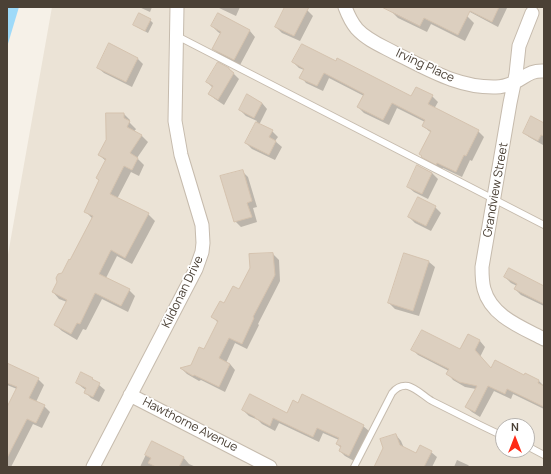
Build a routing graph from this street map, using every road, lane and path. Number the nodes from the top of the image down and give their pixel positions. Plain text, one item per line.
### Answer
1 (177, 7) edge
2 (345, 7) edge
3 (532, 13) dead end
4 (177, 36) junction
5 (544, 71) edge
6 (515, 82) junction
7 (494, 200) junction
8 (544, 225) edge
9 (544, 339) edge
10 (130, 395) junction
11 (495, 432) edge
12 (535, 450) edge
13 (544, 455) edge
14 (93, 467) edge
15 (270, 467) edge
16 (354, 467) edge

1 - 4 street, Kildonan Drive
2 - 6 street, Irving Place
3 - 6 street, Grandview Street
4 - 7 lane
4 - 10 street, Kildonan Drive
5 - 6 street, Irving Place
6 - 7 street, Grandview Street
7 - 8 lane
7 - 9 street, Grandview Street
10 - 14 street, Kildonan Drive
10 - 15 street, Hawthorne Avenue
11 - 16 lane
12 - 13 lane

